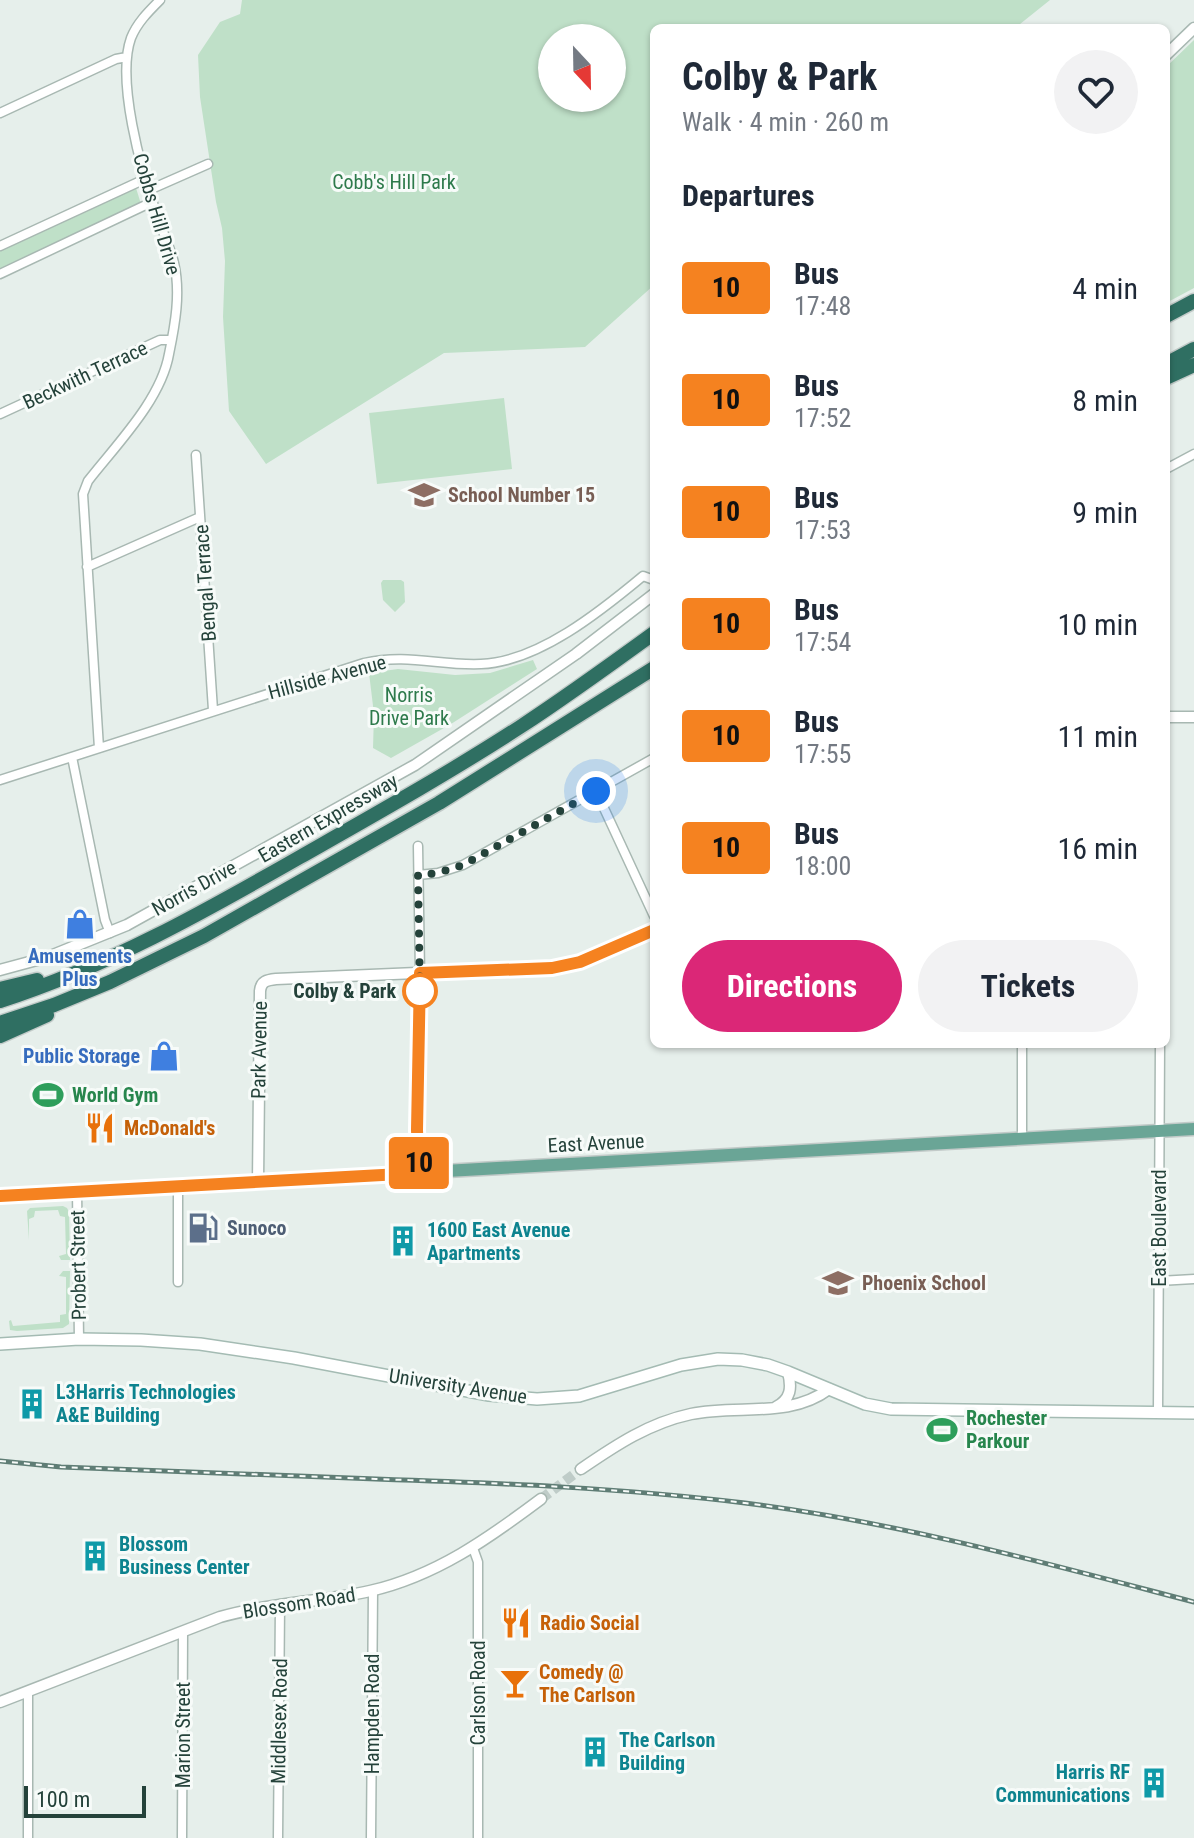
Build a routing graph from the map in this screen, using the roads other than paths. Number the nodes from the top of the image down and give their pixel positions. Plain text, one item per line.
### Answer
1 (160, 0) edge
2 (1194, 28) edge
3 (1170, 51) edge
4 (127, 57) junction
5 (0, 113) edge
6 (208, 164) dead end
7 (145, 179) junction
8 (149, 190) junction
9 (152, 202) junction
10 (0, 246) edge
11 (0, 274) edge
12 (1194, 301) edge
13 (1194, 312) edge
14 (1170, 314) edge
15 (1170, 322) edge
16 (171, 340) junction
17 (1194, 349) edge
18 (1170, 362) edge
19 (1194, 365) edge
20 (1170, 376) edge
21 (0, 414) edge
22 (1194, 454) edge
23 (196, 455) dead end
24 (1170, 467) edge
25 (200, 517) junction
26 (87, 567) junction
27 (650, 571) edge
28 (643, 576) junction
29 (650, 579) edge
30 (650, 597) edge
31 (650, 636) edge
32 (650, 671) edge
33 (213, 710) junction
34 (1170, 717) edge
35 (1194, 717) edge
36 (99, 748) junction
37 (72, 757) junction
38 (650, 760) edge
39 (0, 780) edge
40 (596, 791) junction
41 (418, 846) dead end
42 (418, 875) junction
43 (650, 907) edge
44 (650, 932) edge
45 (110, 933) junction
46 (95, 965) junction
47 (0, 970) edge
48 (138, 970) junction
49 (420, 973) junction
50 (0, 989) edge
51 (0, 1001) edge
52 (0, 1023) edge
53 (0, 1036) edge
54 (1022, 1048) edge
55 (1160, 1048) edge
56 (1194, 1129) edge
57 (1159, 1131) junction
58 (1022, 1138) junction
59 (419, 1173) junction
60 (258, 1182) junction
61 (178, 1186) junction
62 (77, 1191) junction
63 (0, 1196) edge
64 (1194, 1279) edge
65 (1159, 1281) junction
66 (178, 1282) dead end
67 (79, 1339) junction
68 (0, 1344) edge
69 (788, 1372) junction
70 (829, 1389) junction
71 (774, 1408) junction
72 (1158, 1412) junction
73 (1194, 1413) edge
74 (581, 1469) tunnel mouth
75 (541, 1499) tunnel mouth
76 (473, 1548) junction
77 (373, 1590) junction
78 (280, 1604) junction
79 (183, 1631) junction
80 (28, 1691) junction
81 (0, 1702) edge
82 (28, 1838) edge
83 (182, 1838) edge
84 (278, 1838) edge
85 (371, 1838) edge
86 (478, 1838) edge

1 - 4 street, Cobbs Hill Drive
2 - 3 street
4 - 5 street
4 - 7 street, Cobbs Hill Drive
6 - 8 street
7 - 8 street, Cobbs Hill Drive
7 - 10 street
8 - 9 street, Cobbs Hill Drive
9 - 11 street
9 - 16 street, Cobbs Hill Drive
12 - 14 highway
13 - 15 highway
16 - 21 street, Beckwith Terrace
16 - 26 street, Cobbs Hill Drive
17 - 18 highway
19 - 20 highway
22 - 24 street
23 - 25 street, Bengal Terrace
25 - 26 street
25 - 33 street, Bengal Terrace
26 - 36 street, Cobbs Hill Drive
27 - 28 street, Hillside Avenue
28 - 29 street
28 - 33 street, Hillside Avenue
30 - 45 street, Norris Drive
31 - 46 highway, Eastern Expressway
32 - 48 highway, Eastern Expressway
33 - 36 street, Hillside Avenue
34 - 35 street
36 - 37 street, Hillside Avenue
37 - 39 street, Hillside Avenue
37 - 45 street
38 - 40 street
40 - 42 street
40 - 43 street
41 - 42 street
42 - 49 street
44 - 49 street, Park Avenue
45 - 47 street, Norris Drive
46 - 50 highway
46 - 51 highway, Eastern Expressway
48 - 52 highway, Eastern Expressway
48 - 53 highway
49 - 59 street
49 - 60 street, Park Avenue
54 - 58 street
55 - 57 street, East Boulevard
56 - 57 main road, East Avenue
57 - 58 main road, East Avenue
57 - 65 street, East Boulevard
58 - 59 main road, East Avenue
59 - 60 main road, East Avenue
60 - 61 main road, East Avenue
61 - 62 main road, East Avenue
61 - 66 street
62 - 63 main road, East Avenue
62 - 67 street, Probert Street
64 - 65 street
65 - 72 street, East Boulevard
67 - 68 main road, University Avenue
67 - 69 main road, University Avenue
69 - 70 main road, University Avenue
69 - 71 street
70 - 71 street
70 - 72 main road, University Avenue
71 - 74 street
72 - 73 main road, University Avenue
75 - 76 street, Blossom Road
76 - 77 street, Blossom Road
76 - 86 street, Carlson Road
77 - 78 street, Blossom Road
77 - 85 street, Hampden Road
78 - 79 street, Blossom Road
78 - 84 street, Middlesex Road
79 - 80 street, Blossom Road
79 - 83 street, Marion Street
80 - 81 street, Blossom Road
80 - 82 street

